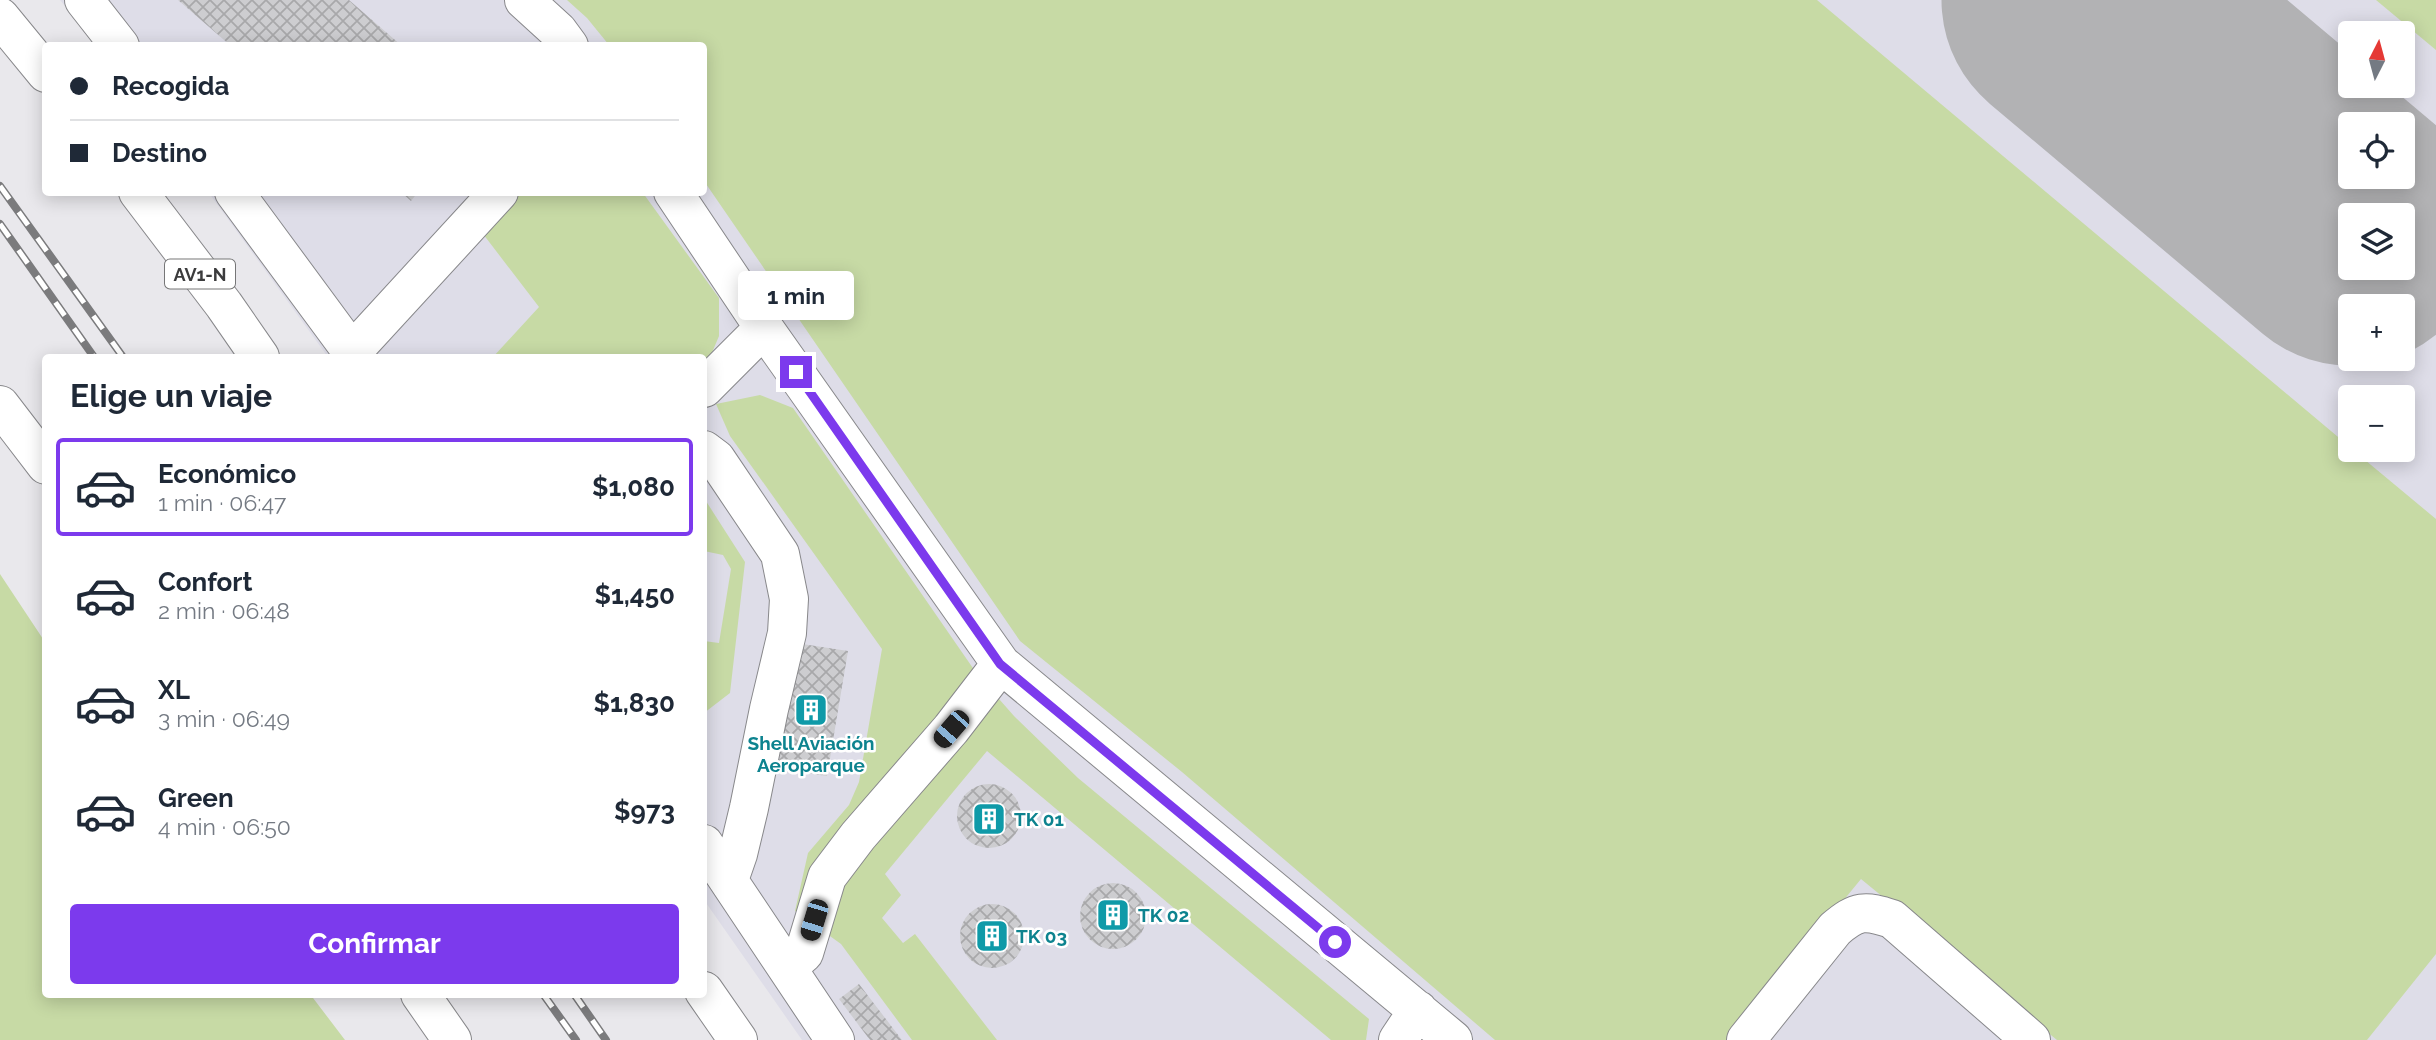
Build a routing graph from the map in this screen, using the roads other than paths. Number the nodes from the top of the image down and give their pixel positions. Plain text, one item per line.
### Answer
1 (84, 0) edge
2 (524, 0) edge
3 (0, 17) edge
4 (117, 42) edge
5 (566, 42) edge
6 (42, 68) edge
7 (141, 196) edge
8 (237, 196) edge
9 (495, 196) edge
10 (676, 196) edge
11 (764, 328) junction
12 (258, 354) edge
13 (352, 354) edge
14 (354, 354) edge
15 (707, 385) edge
16 (0, 405) edge
17 (707, 452) edge
18 (42, 460) edge
19 (1000, 664) junction
20 (707, 848) edge
21 (729, 880) junction
22 (787, 968) junction
23 (707, 995) edge
24 (423, 998) edge
25 (1408, 1025) edge
26 (452, 1040) edge
27 (738, 1040) edge
28 (835, 1040) edge
29 (1453, 1040) edge
30 (1746, 1040) edge
31 (2031, 1040) edge

1 - 4 main road
2 - 5 main road
3 - 6 main road
7 - 12 main road, AV1-N
8 - 13 main road
9 - 14 main road
10 - 11 main road
11 - 15 main road
11 - 19 main road
16 - 18 main road
17 - 21 main road
19 - 22 main road
19 - 25 main road
20 - 21 main road
21 - 22 main road
22 - 28 main road
23 - 27 main road
24 - 26 main road
25 - 29 main road
30 - 31 main road

